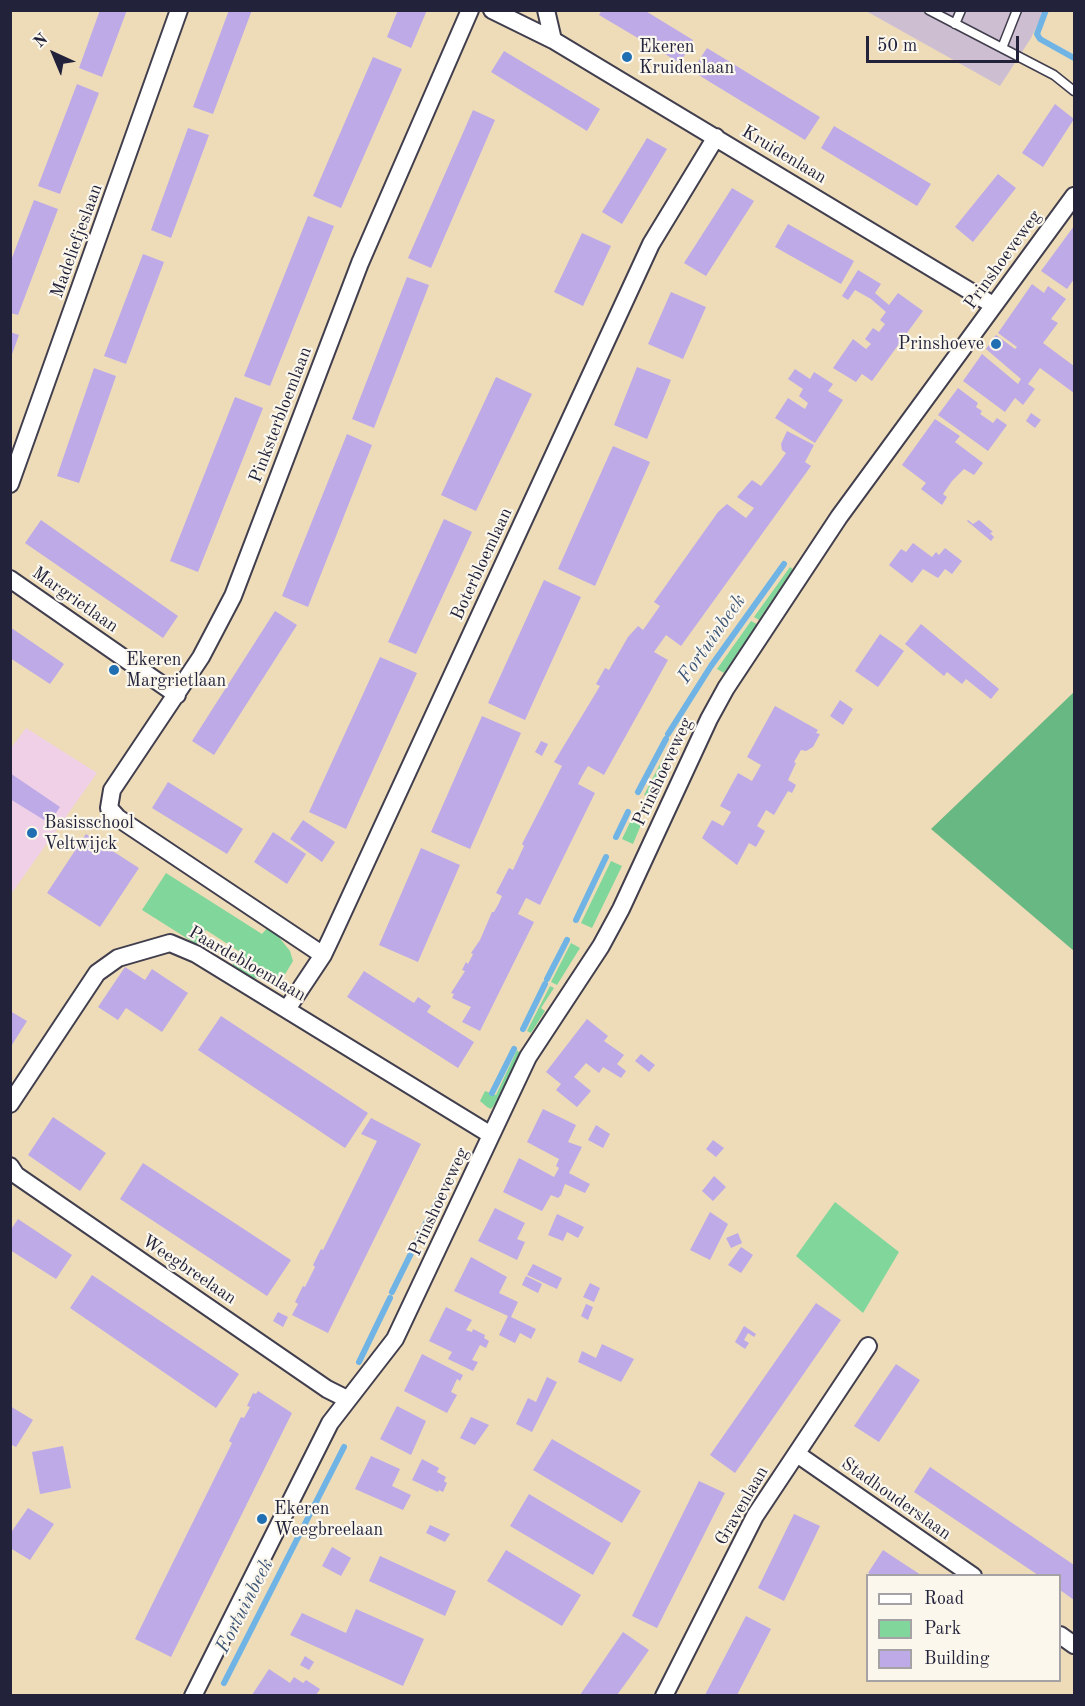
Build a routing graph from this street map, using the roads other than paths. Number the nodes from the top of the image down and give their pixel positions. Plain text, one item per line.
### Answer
1 (179, 10) edge
2 (470, 10) edge
3 (492, 10) edge
4 (546, 10) edge
5 (929, 10) edge
6 (961, 10) edge
7 (1017, 10) edge
8 (955, 24) junction
9 (554, 40) junction
10 (1002, 48) junction
11 (1074, 91) edge
12 (716, 137) junction
13 (1074, 196) edge
14 (993, 305) junction
15 (10, 484) edge
16 (10, 579) edge
17 (177, 695) junction
18 (322, 955) junction
19 (286, 1009) junction
20 (10, 1104) edge
21 (492, 1135) junction
22 (12, 1175) edge
23 (868, 1346) dead end
24 (344, 1398) junction
25 (797, 1454) junction
26 (972, 1574) edge
27 (1061, 1636) edge
28 (1074, 1646) edge
29 (194, 1695) edge
30 (663, 1695) edge

1 - 15 street, Madeliefjeslaan
2 - 17 street, Pinksterbloemlaan
3 - 9 street, Kruidenlaan
4 - 9 street
5 - 8 lane
6 - 8 lane
7 - 10 lane
8 - 10 lane
9 - 12 street, Kruidenlaan
10 - 11 lane
12 - 14 street, Kruidenlaan
12 - 18 street, Boterbloemlaan
13 - 14 street, Prinshoeveweg
14 - 21 street, Prinshoeveweg
16 - 17 street, Margrietlaan
17 - 18 street, Pinksterbloemlaan
18 - 19 street, Boterbloemlaan
19 - 20 street, Paardebloemlaan
19 - 21 street, Paardebloemlaan
21 - 24 street, Prinshoeveweg
22 - 24 street, Weegbreelaan
23 - 25 street, Gravenlaan
24 - 29 street, Prinshoeveweg
25 - 26 street, Stadhouderslaan
25 - 30 street, Gravenlaan
27 - 28 street

